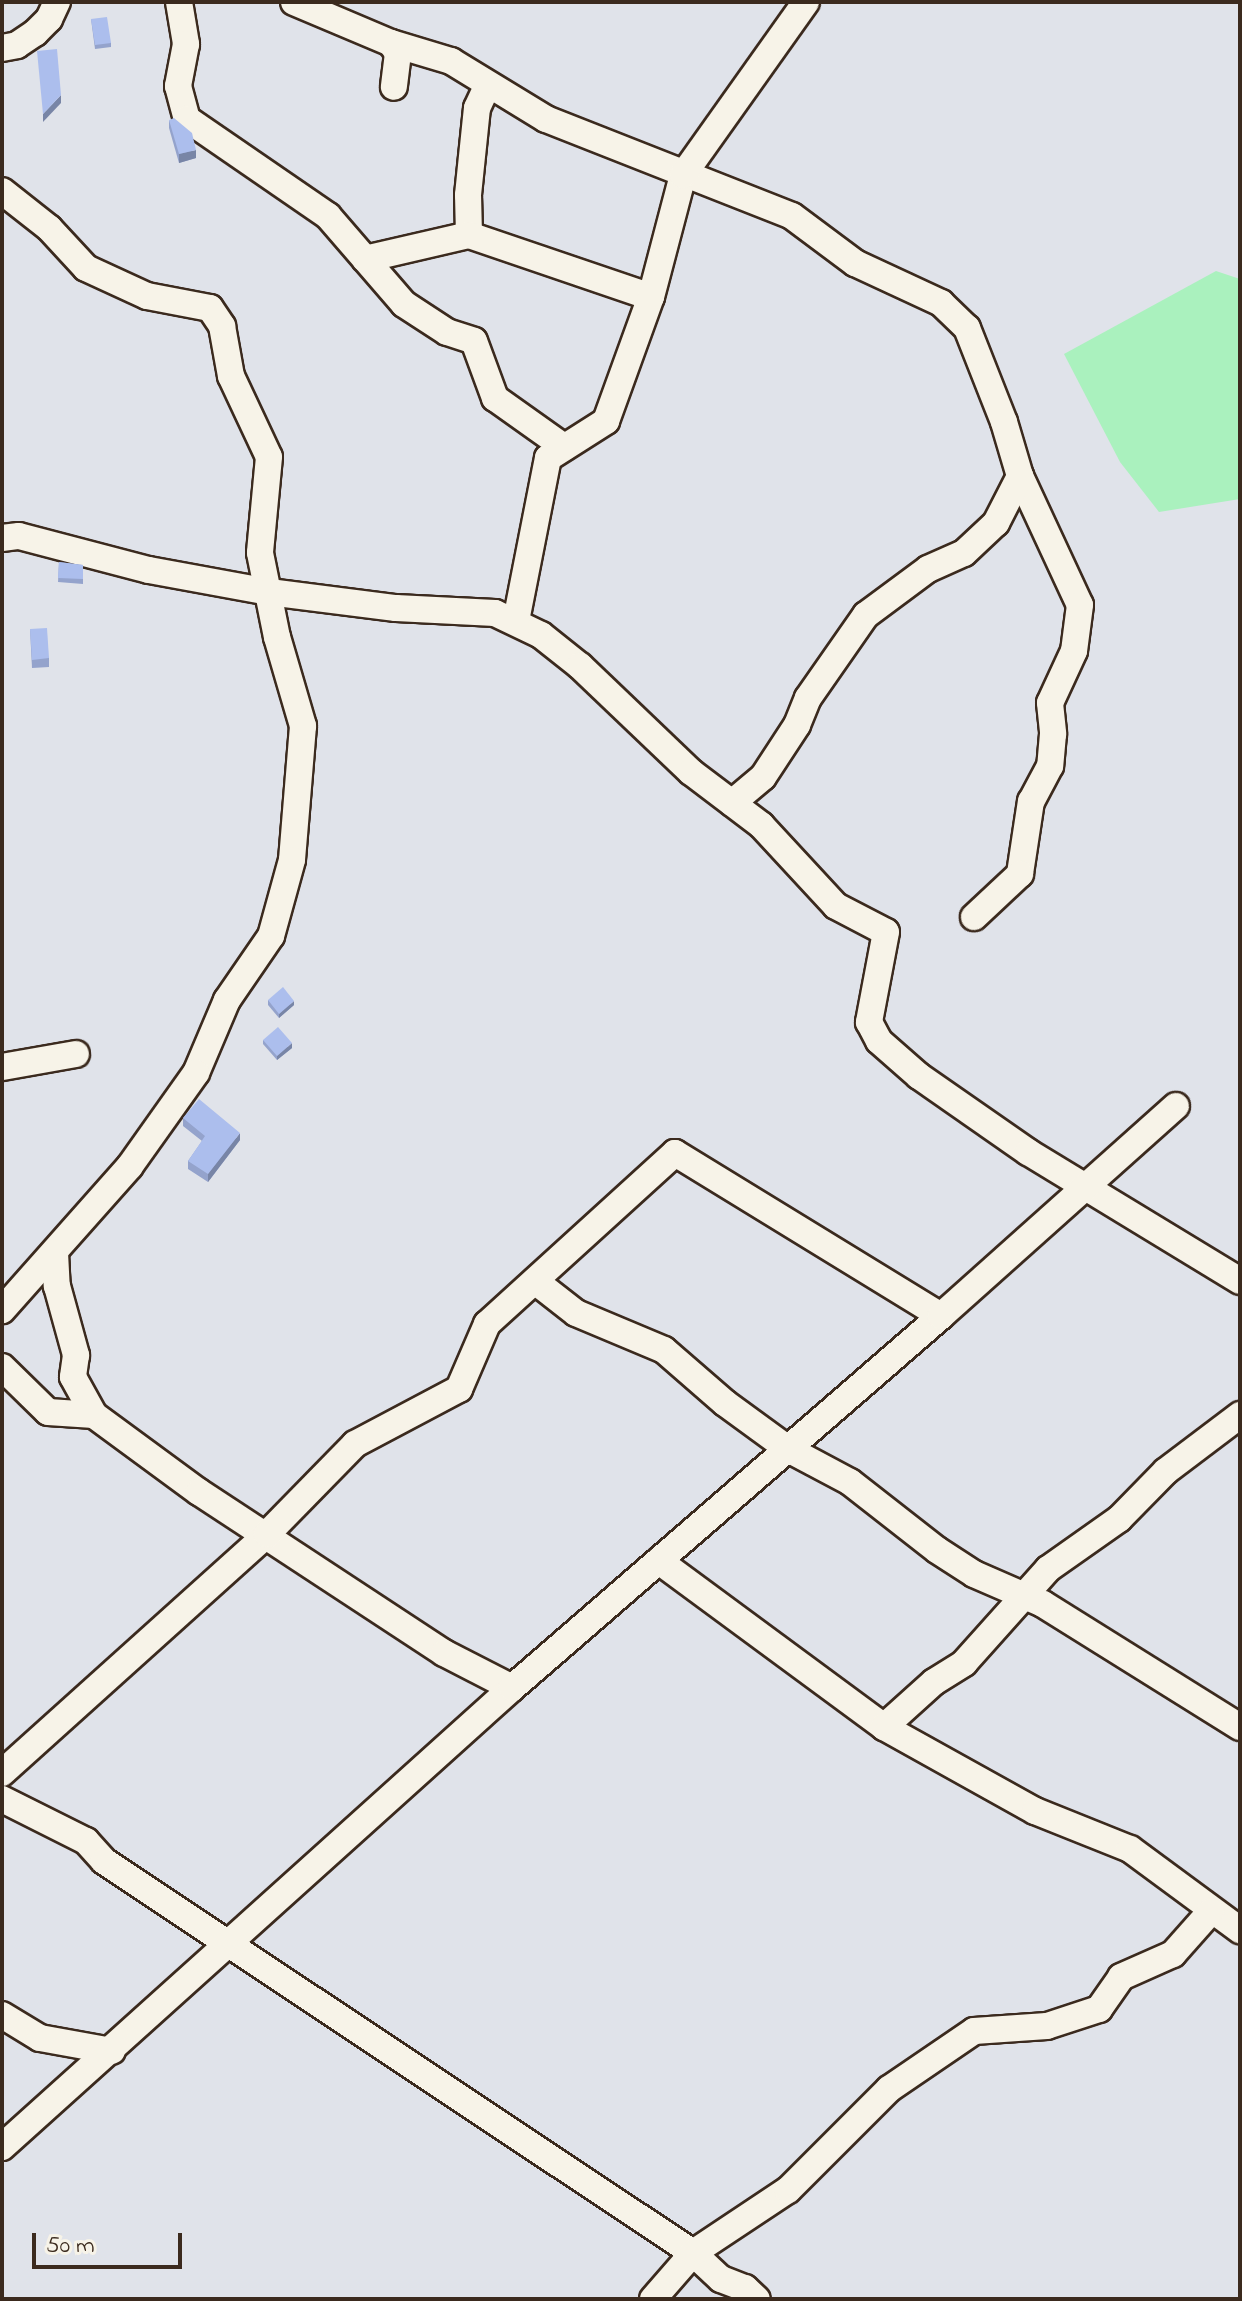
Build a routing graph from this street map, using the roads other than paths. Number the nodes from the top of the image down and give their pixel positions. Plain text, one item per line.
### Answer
1 (57, 2) edge
2 (179, 2) edge
3 (294, 2) edge
4 (806, 2) edge
5 (391, 43) junction
6 (2, 48) edge
7 (488, 84) junction
8 (394, 87) dead end
9 (683, 175) junction
10 (2, 191) edge
11 (469, 235) junction
12 (365, 259) junction
13 (651, 297) junction
14 (564, 447) junction
15 (1020, 476) junction
16 (2, 538) edge
17 (269, 592) junction
18 (516, 621) junction
19 (732, 803) junction
20 (974, 917) dead end
21 (76, 1054) dead end
22 (2, 1067) edge
23 (1176, 1106) dead end
24 (1086, 1185) junction
25 (55, 1253) junction
26 (535, 1281) junction
27 (1240, 1281) edge
28 (2, 1310) edge
29 (941, 1316) junction
30 (2, 1367) edge
31 (94, 1415) junction
32 (1240, 1415) edge
33 (788, 1449) junction
34 (267, 1534) junction
35 (659, 1561) junction
36 (1025, 1596) junction
37 (512, 1688) junction
38 (884, 1727) junction
39 (1240, 1727) edge
40 (2, 1773) edge
41 (2, 1799) edge
42 (1211, 1911) junction
43 (1240, 1930) edge
44 (228, 1945) junction
45 (2, 2015) edge
46 (112, 2051) junction
47 (2, 2147) edge
48 (693, 2253) junction
49 (653, 2299) edge
50 (757, 2299) edge

1 - 6 street
2 - 12 street
3 - 5 street
4 - 9 street
5 - 7 street
5 - 8 street
7 - 9 street
7 - 11 street
9 - 13 street
9 - 15 street
10 - 17 street
11 - 12 street
11 - 13 street
12 - 14 street
13 - 14 street
14 - 18 street
15 - 19 street
15 - 20 street
16 - 17 street
17 - 18 street
17 - 25 street
18 - 19 street
19 - 24 street
21 - 22 street
23 - 24 street
24 - 27 street
24 - 29 street
25 - 28 street
25 - 31 street
26 - 29 street
26 - 33 street
26 - 34 street
29 - 33 street
30 - 31 street
31 - 34 street
32 - 36 street
33 - 35 street
33 - 36 street
34 - 37 street
34 - 40 street
35 - 37 street
35 - 38 street
36 - 38 street
36 - 39 street
37 - 44 street
38 - 42 street
41 - 44 street
42 - 43 street
42 - 48 street
44 - 46 street
44 - 48 street
45 - 46 street
46 - 47 street
48 - 49 street
48 - 50 street

